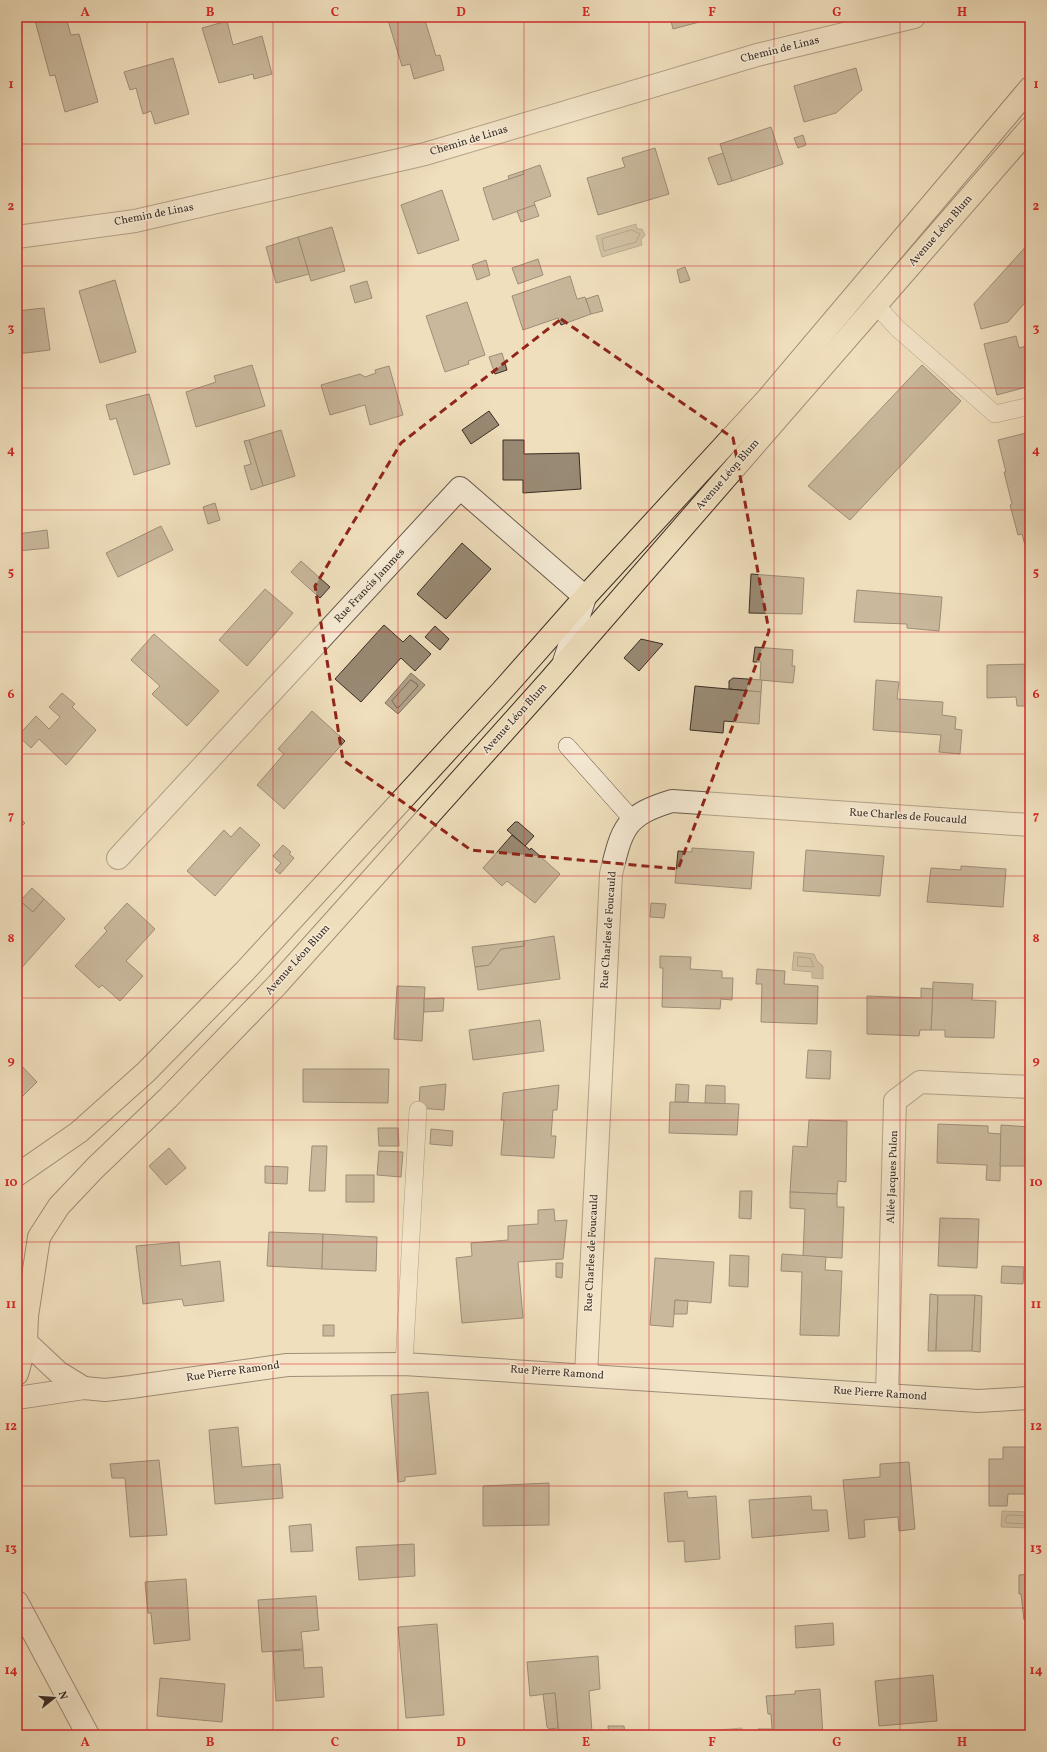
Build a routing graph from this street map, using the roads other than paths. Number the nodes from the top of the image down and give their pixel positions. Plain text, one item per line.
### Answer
1 (914, 17) edge
2 (1030, 88) edge
3 (1030, 128) edge
4 (17, 237) edge
5 (876, 305) junction
6 (1030, 406) edge
7 (585, 597) junction
8 (563, 665) junction
9 (567, 746) dead end
10 (632, 819) junction
11 (1030, 825) edge
12 (118, 858) dead end
13 (1030, 1087) edge
14 (418, 1110) dead end
15 (17, 1175) edge
16 (17, 1281) edge
17 (27, 1316) junction
18 (26, 1342) junction
19 (404, 1364) junction
20 (17, 1374) edge
21 (586, 1375) junction
22 (84, 1388) junction
23 (887, 1394) junction
24 (17, 1398) edge
25 (1030, 1398) edge
26 (17, 1602) edge
27 (88, 1735) edge

1 - 4 street, Chemin de Linas
2 - 7 main road, Avenue Léon Blum
3 - 5 main road, Avenue Léon Blum
5 - 6 lane
5 - 8 main road, Avenue Léon Blum
7 - 8 street
7 - 12 street, Rue Francis Jammes
7 - 15 main road, Avenue Léon Blum
8 - 17 main road, Avenue Léon Blum
9 - 10 lane
10 - 11 street, Rue Charles de Foucauld
10 - 21 street, Rue Charles de Foucauld
13 - 23 street, Allée Jacques Pulon
14 - 19 lane
16 - 17 main road
17 - 18 main road
18 - 20 main road
18 - 22 street, Rue Pierre Ramond
19 - 21 street, Rue Pierre Ramond
19 - 22 street, Rue Pierre Ramond
21 - 23 street, Rue Pierre Ramond
22 - 24 street, Rue Pierre Ramond
23 - 25 street, Rue Pierre Ramond
26 - 27 street

